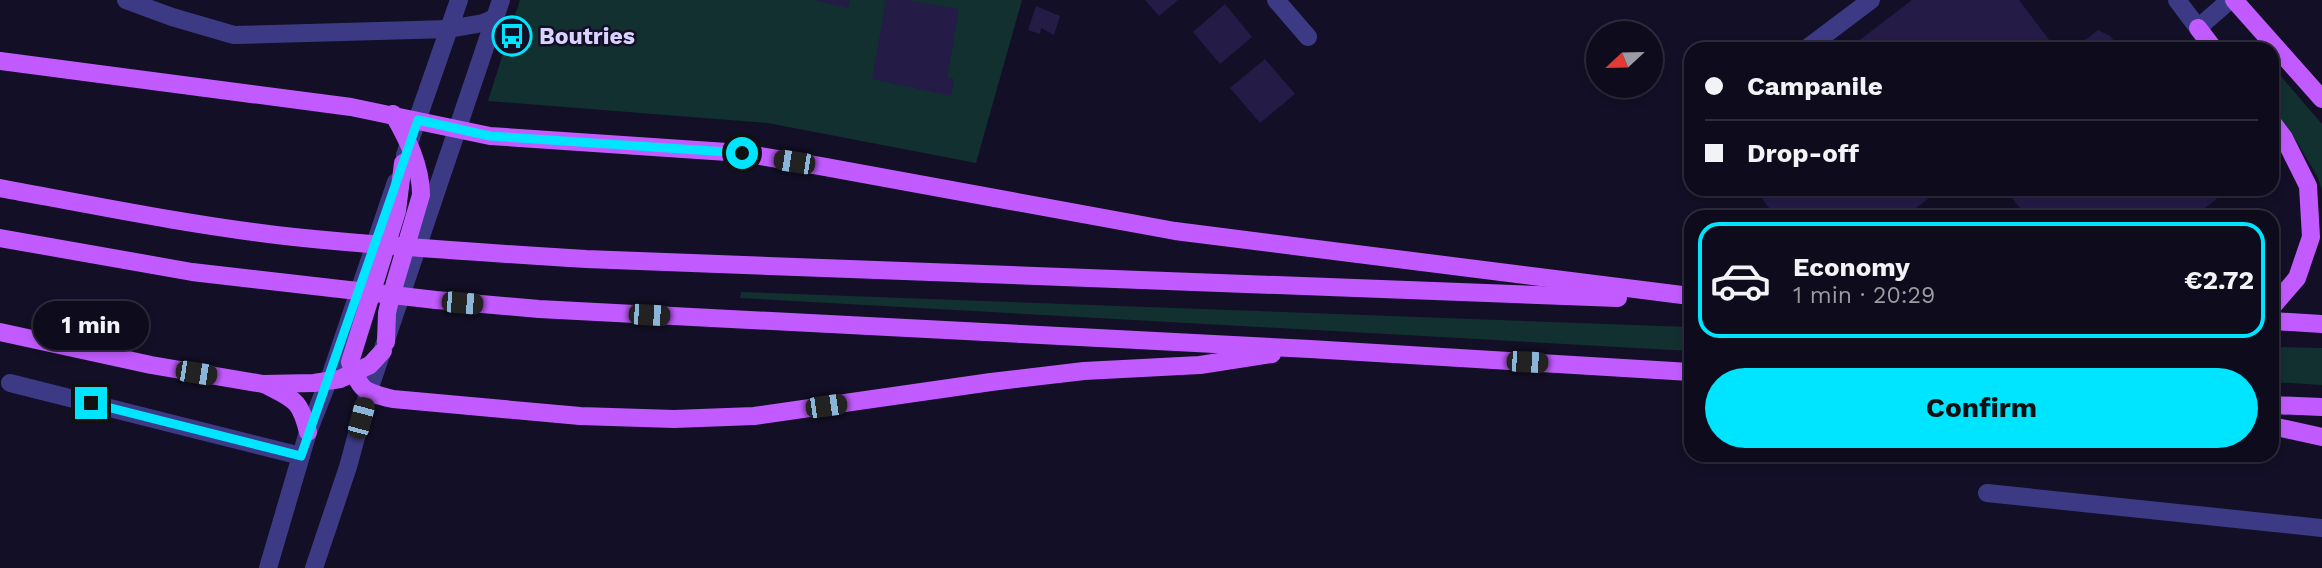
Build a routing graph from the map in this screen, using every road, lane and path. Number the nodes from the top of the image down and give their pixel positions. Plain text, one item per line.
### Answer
1 (126, 0) edge
2 (459, 0) edge
3 (501, 0) edge
4 (1276, 0) edge
5 (1871, 0) edge
6 (2177, 0) edge
7 (2232, 0) edge
8 (495, 18) junction
9 (2198, 28) junction
10 (449, 29) junction
11 (1308, 37) dead end
12 (1815, 42) edge
13 (2209, 42) edge
14 (2270, 42) edge
15 (2279, 52) edge
16 (0, 61) edge
17 (2322, 99) edge
18 (393, 114) junction
19 (418, 120) junction
20 (457, 129) junction
21 (2279, 131) edge
22 (405, 154) junction
23 (0, 188) edge
24 (0, 238) edge
25 (1684, 297) edge
26 (1684, 298) edge
27 (2279, 299) edge
28 (2279, 321) edge
29 (2322, 324) edge
30 (0, 332) edge
31 (385, 347) junction
32 (1310, 349) junction
33 (1684, 372) edge
34 (354, 374) junction
35 (328, 382) junction
36 (10, 383) dead end
37 (263, 384) junction
38 (368, 393) junction
39 (2279, 405) edge
40 (2322, 407) edge
41 (2279, 428) edge
42 (308, 432) junction
43 (2322, 437) edge
44 (301, 456) junction
45 (1987, 493) dead end
46 (2322, 528) edge
47 (268, 568) edge
48 (314, 568) edge

1 - 10 street
2 - 10 street
3 - 8 street
4 - 11 street
5 - 12 street
6 - 9 street
7 - 9 street
7 - 14 main road
8 - 10 street
8 - 20 street
9 - 13 main road
10 - 19 street
15 - 17 main road
16 - 18 main road
18 - 19 main road
18 - 22 main road
19 - 20 main road
19 - 22 street
20 - 25 main road
20 - 31 street
21 - 27 main road
22 - 31 main road
22 - 34 main road
22 - 35 street
23 - 26 main road
24 - 32 main road
28 - 29 main road
30 - 37 main road
31 - 34 main road
31 - 38 street
32 - 33 main road
32 - 38 main road
34 - 35 main road
34 - 38 main road
35 - 37 main road
35 - 42 street
36 - 44 street
37 - 42 main road
38 - 48 street
39 - 40 main road
41 - 43 main road
42 - 44 street
44 - 47 street
45 - 46 street

